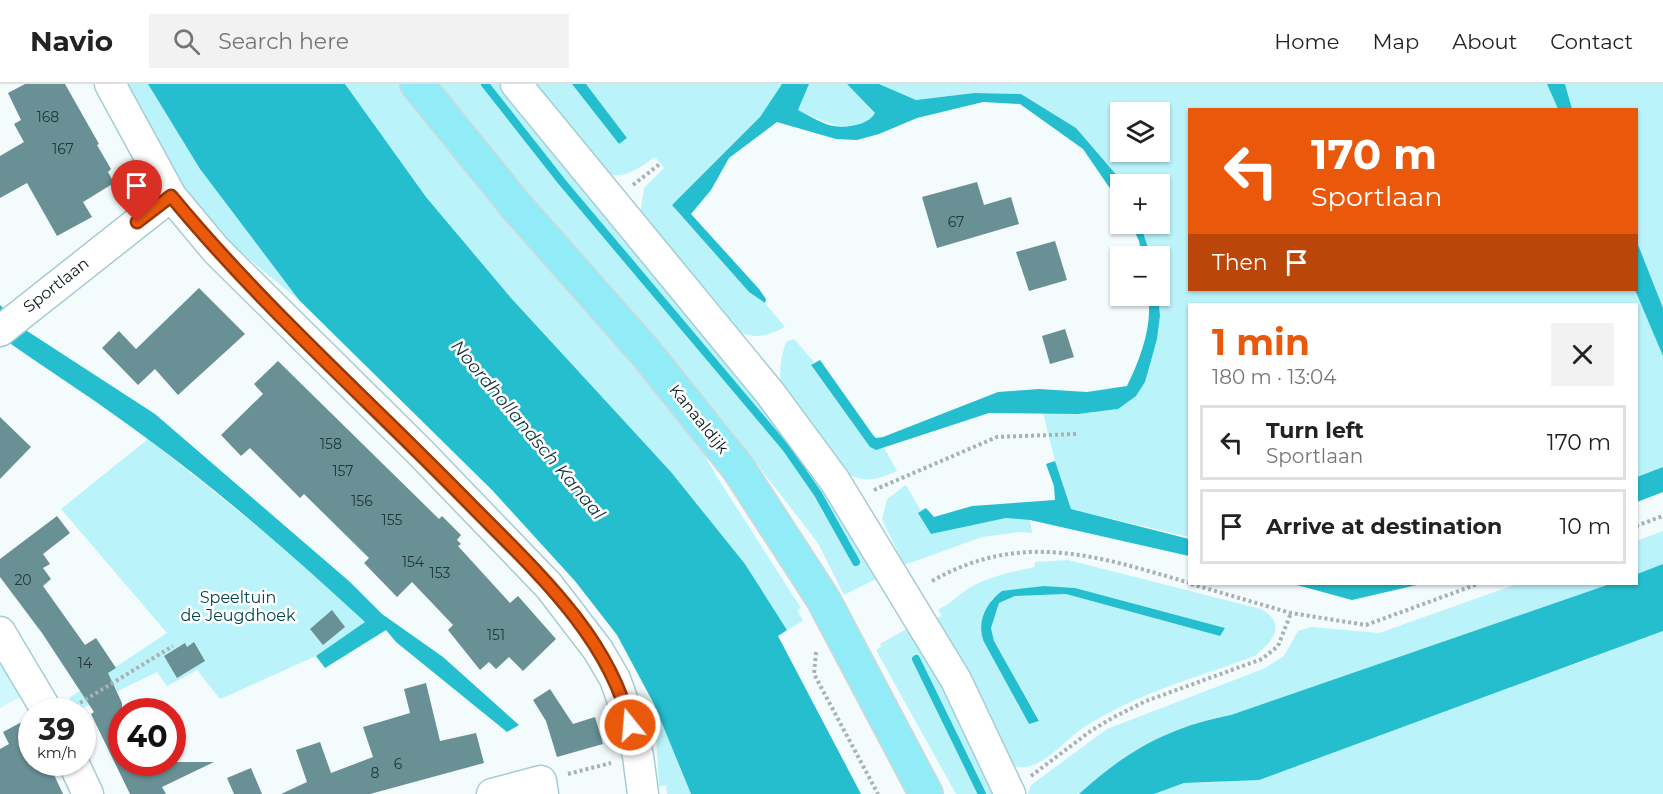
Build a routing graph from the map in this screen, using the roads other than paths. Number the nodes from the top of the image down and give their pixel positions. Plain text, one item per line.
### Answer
1 (110, 84) edge
2 (417, 84) edge
3 (516, 84) edge
4 (171, 196) junction
5 (9, 323) edge
6 (0, 632) edge
7 (39, 698) edge
8 (80, 776) edge
9 (542, 787) edge
10 (1009, 792) edge
11 (88, 794) edge
12 (492, 794) edge
13 (643, 794) edge
14 (926, 794) edge

1 - 4 street
2 - 14 main road, Kanaaldijk
3 - 10 street
4 - 5 street, Sportlaan
4 - 13 street
6 - 7 street
8 - 11 street
9 - 12 street

